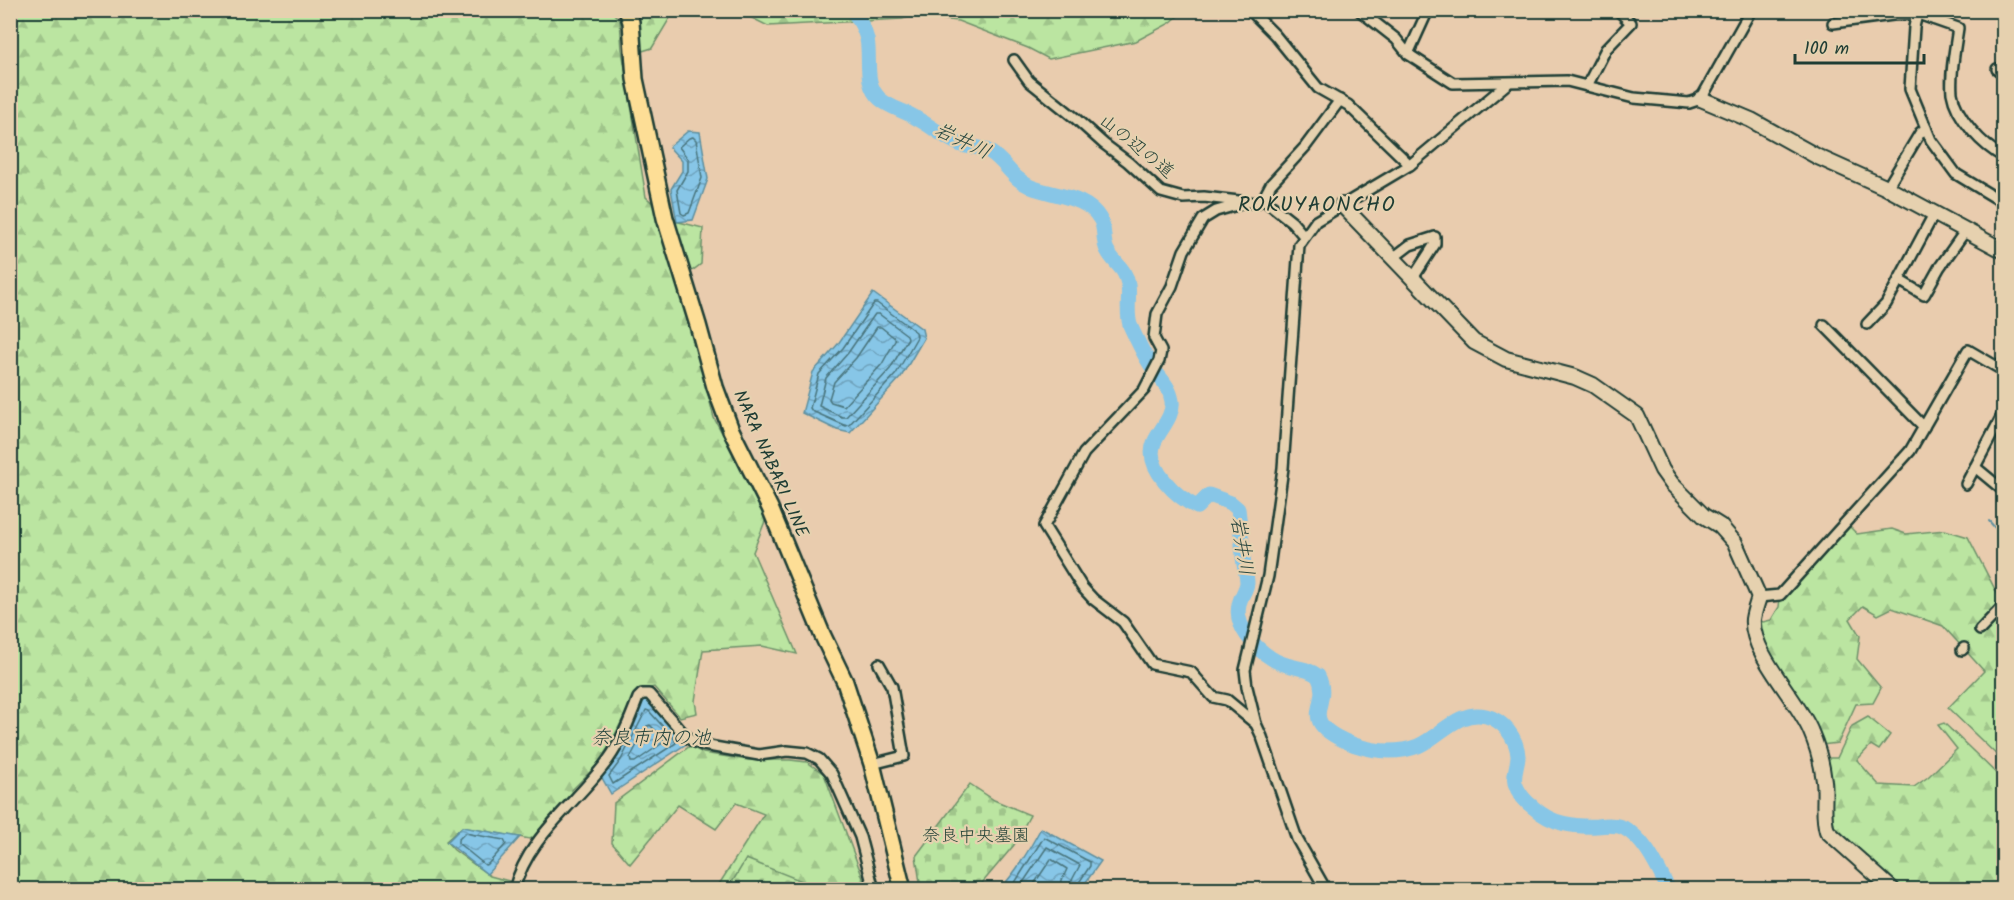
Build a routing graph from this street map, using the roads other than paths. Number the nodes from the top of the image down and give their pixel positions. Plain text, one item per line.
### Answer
1 (627, 10) edge
2 (1251, 10) edge
3 (1359, 10) edge
4 (1428, 10) edge
5 (1618, 10) edge
6 (1751, 10) edge
7 (1918, 12) edge
8 (1833, 23) dead end
9 (1408, 54) junction
10 (1014, 60) dead end
11 (1509, 83) junction
12 (1587, 86) junction
13 (1701, 99) junction
14 (1340, 100) junction
15 (1926, 128) junction
16 (2004, 157) edge
17 (1410, 165) junction
18 (1887, 188) junction
19 (1263, 199) junction
20 (1244, 203) junction
21 (2004, 203) edge
22 (1342, 205) junction
23 (1935, 212) junction
24 (1966, 230) junction
25 (1304, 236) junction
26 (2004, 251) edge
27 (1393, 258) junction
28 (1413, 278) junction
29 (1899, 280) junction
30 (1867, 324) dead end
31 (1824, 325) dead end
32 (2004, 371) edge
33 (2004, 412) edge
34 (1924, 428) junction
35 (1975, 467) junction
36 (1966, 484) dead end
37 (2004, 491) edge
38 (1759, 597) junction
39 (2004, 605) edge
40 (1980, 630) dead end
41 (879, 664) dead end
42 (1256, 724) junction
43 (872, 764) junction
44 (514, 890) edge
45 (874, 890) edge
46 (903, 890) edge
47 (1326, 890) edge
48 (1893, 890) edge

1 - 43 main road, NARA NABARI LINE
2 - 14 street
3 - 9 street
4 - 9 street
5 - 12 street
6 - 13 street
7 - 8 street
7 - 15 street
7 - 16 street
9 - 11 street
10 - 20 street, 山の辺の道
11 - 12 street
11 - 17 street
12 - 13 street
13 - 18 street
14 - 17 street
14 - 19 street
15 - 18 street
15 - 21 street
17 - 22 street
18 - 23 street
19 - 20 street
19 - 25 street
20 - 42 street
22 - 25 street
22 - 27 street
23 - 24 street
23 - 29 street
24 - 26 street
24 - 29 street
25 - 42 street
27 - 28 street
27 - 28 street
28 - 38 street
29 - 30 street
31 - 34 street
32 - 34 street
33 - 35 street
34 - 38 street
35 - 36 street
35 - 37 street
38 - 48 street
39 - 40 street
41 - 43 street
42 - 47 street
43 - 46 main road, NARA NABARI LINE
44 - 45 street

